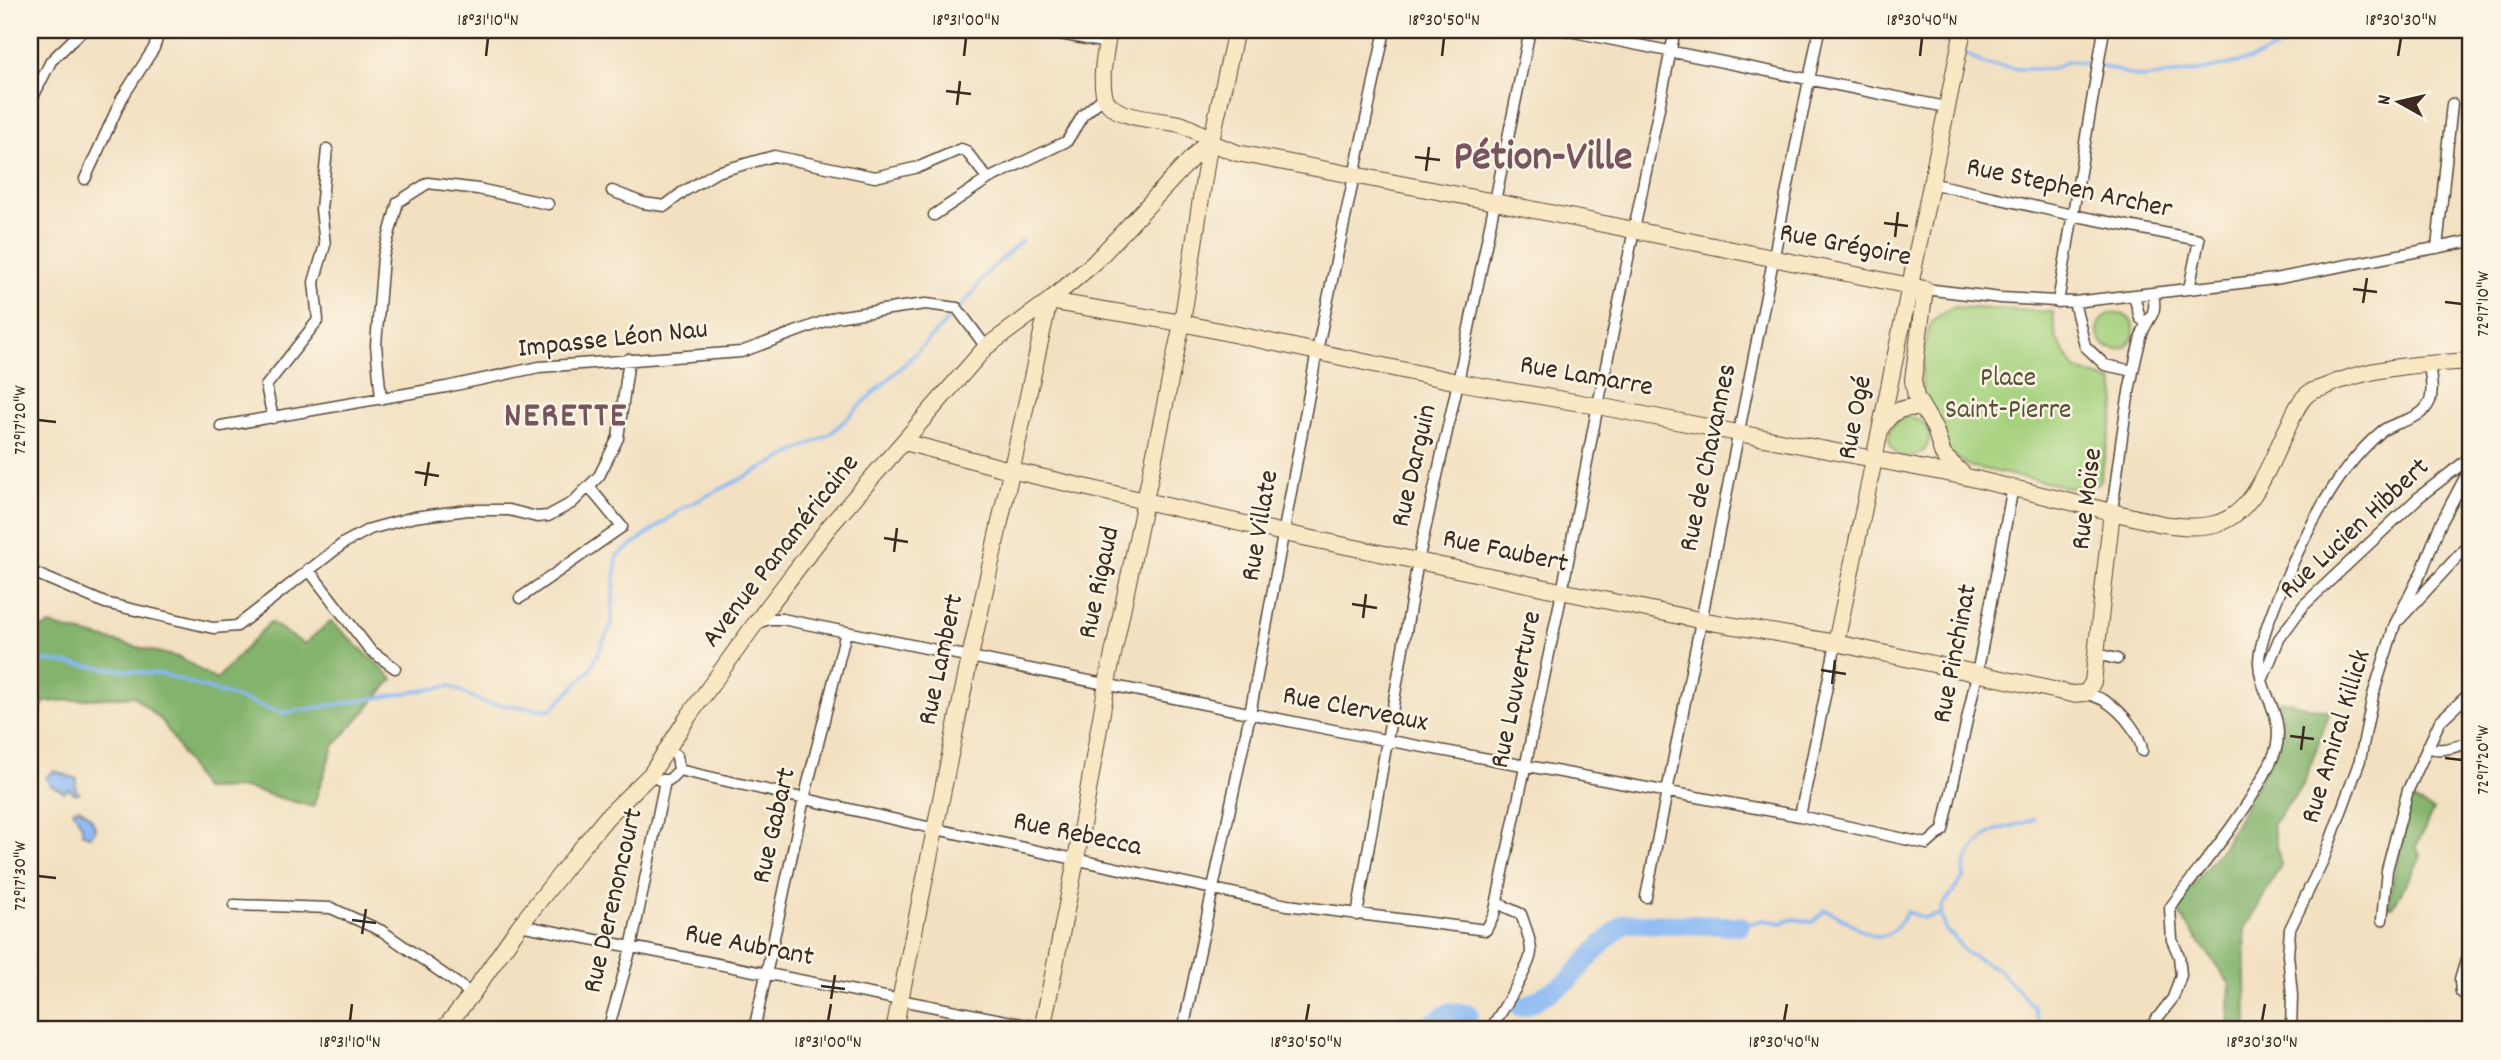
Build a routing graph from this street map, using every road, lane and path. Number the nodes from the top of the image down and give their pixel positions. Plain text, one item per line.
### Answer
1 (83, 30) edge
2 (160, 30) edge
3 (1040, 30) edge
4 (1236, 30) edge
5 (1385, 30) edge
6 (1531, 30) edge
7 (1564, 30) edge
8 (1675, 30) edge
9 (1819, 30) edge
10 (2104, 30) edge
11 (1962, 33) edge
12 (1108, 36) edge
13 (1671, 51) junction
14 (1810, 80) junction
15 (1104, 97) junction
16 (30, 103) edge
17 (2452, 104) dead end
18 (1946, 107) junction
19 (1209, 140) junction
20 (327, 149) dead end
21 (1355, 175) junction
22 (85, 179) dead end
23 (988, 179) junction
24 (1930, 183) junction
25 (612, 191) dead end
26 (1495, 202) junction
27 (548, 204) dead end
28 (934, 215) dead end
29 (2073, 215) junction
30 (1634, 230) junction
31 (2471, 242) edge
32 (2437, 247) junction
33 (1774, 260) junction
34 (1917, 288) junction
35 (2189, 289) junction
36 (2153, 293) junction
37 (2134, 296) junction
38 (1049, 301) junction
39 (2058, 302) junction
40 (2074, 302) junction
41 (2145, 322) junction
42 (1182, 323) junction
43 (986, 347) junction
44 (1317, 351) junction
45 (629, 359) junction
46 (2471, 361) edge
47 (2429, 364) junction
48 (2133, 371) junction
49 (1458, 382) junction
50 (381, 399) junction
51 (1598, 406) junction
52 (1922, 409) junction
53 (273, 418) junction
54 (221, 426) dead end
55 (1881, 428) junction
56 (1739, 433) junction
57 (904, 442) junction
58 (1939, 443) junction
59 (2471, 457) edge
60 (1875, 461) junction
61 (1905, 466) junction
62 (2471, 466) edge
63 (1010, 470) junction
64 (1967, 477) junction
65 (589, 486) junction
66 (2013, 487) junction
67 (1144, 500) junction
68 (2112, 511) junction
69 (1284, 533) junction
70 (2471, 541) edge
71 (1418, 561) junction
72 (308, 569) junction
73 (30, 571) edge
74 (1562, 592) junction
75 (520, 598) dead end
76 (1699, 620) junction
77 (755, 624) junction
78 (2395, 624) junction
79 (846, 632) junction
80 (1836, 643) junction
81 (2097, 654) junction
82 (970, 657) junction
83 (2117, 659) dead end
84 (395, 668) dead end
85 (1977, 674) junction
86 (2262, 681) junction
87 (1107, 683) junction
88 (2090, 688) junction
89 (2471, 692) edge
90 (1250, 713) junction
91 (1388, 740) junction
92 (2471, 742) edge
93 (2427, 747) junction
94 (668, 749) junction
95 (2142, 751) dead end
96 (1526, 767) junction
97 (679, 770) junction
98 (658, 777) junction
99 (1666, 793) junction
100 (804, 799) junction
101 (1800, 816) junction
102 (936, 829) junction
103 (1943, 830) joint
104 (1076, 860) junction
105 (1214, 889) junction
106 (1646, 897) dead end
107 (1497, 903) junction
108 (234, 905) dead end
109 (1357, 915) junction
110 (2382, 920) dead end
111 (520, 925) junction
112 (1469, 929) joint
113 (2471, 944) edge
114 (631, 948) junction
115 (766, 973) junction
116 (472, 994) junction
117 (901, 999) junction
118 (2471, 999) edge
119 (443, 1030) edge
120 (608, 1030) edge
121 (754, 1030) edge
122 (894, 1030) edge
123 (1046, 1030) edge
124 (1183, 1030) edge
125 (1490, 1030) edge
126 (2148, 1030) edge
127 (2291, 1030) edge

1 - 16 street
2 - 22 street
3 - 12 street
4 - 19 main road, Rue Rigaud
5 - 21 street, Rue Villate
6 - 26 street, Rue Darguin
7 - 13 street
8 - 13 street, Rue Louverture
9 - 14 street, Rue de Chavannes
10 - 29 street
11 - 18 main road, Rue Ogé
12 - 15 main road
13 - 14 street
13 - 30 street, Rue Louverture
14 - 18 street
14 - 33 street, Rue de Chavannes
15 - 19 main road, Rue Grégoire
15 - 23 street
17 - 32 street
18 - 24 main road, Rue Ogé
19 - 21 main road, Rue Grégoire
19 - 38 main road, Avenue Panaméricaine
19 - 42 main road, Rue Rigaud
20 - 53 street
21 - 26 main road, Rue Grégoire
21 - 44 street, Rue Villate
23 - 25 street
23 - 28 street
24 - 29 street, Rue Stephen Archer
24 - 34 main road, Rue Ogé
26 - 30 main road, Rue Grégoire
26 - 49 street, Rue Darguin
27 - 50 street
29 - 35 street, Rue Stephen Archer
29 - 39 street
30 - 33 main road, Rue Grégoire
30 - 51 street, Rue Louverture
31 - 32 street, Rue Grégoire
32 - 35 street, Rue Grégoire
33 - 34 main road, Rue Grégoire
33 - 56 street, Rue de Chavannes
34 - 39 street, Rue Grégoire
34 - 52 main road
34 - 55 main road, Rue Ogé
35 - 36 street, Rue Grégoire
36 - 37 street, Rue Grégoire
36 - 41 street, Rue Moïse
37 - 40 street, Rue Grégoire
37 - 41 street
38 - 42 main road, Rue Lamarre
38 - 43 main road, Avenue Panaméricaine
38 - 63 main road, Rue Lambert
39 - 40 street, Rue Grégoire
40 - 48 street
41 - 48 street, Rue Moïse
42 - 44 main road, Rue Lamarre
42 - 67 main road, Rue Rigaud
43 - 45 street, Impasse Léon Nau
43 - 57 main road, Avenue Panaméricaine
44 - 49 main road, Rue Lamarre
44 - 69 street, Rue Villate
45 - 50 street, Impasse Léon Nau
45 - 65 street
46 - 47 main road, Rue Lamarre
47 - 68 main road, Rue Lamarre
47 - 86 street
48 - 68 street, Rue Moïse
49 - 51 main road, Rue Lamarre
49 - 71 street, Rue Darguin
50 - 53 street, Impasse Léon Nau
51 - 56 main road, Rue Lamarre
51 - 74 street, Rue Louverture
52 - 55 main road
52 - 58 main road
53 - 54 street, Impasse Léon Nau
55 - 60 main road, Rue Ogé
56 - 60 main road, Rue Lamarre
56 - 76 street, Rue de Chavannes
57 - 63 main road, Rue Faubert
57 - 77 main road, Avenue Panaméricaine
58 - 61 main road
58 - 64 main road
59 - 86 street, Rue Lucien Hibbert
60 - 61 main road, Rue Lamarre
60 - 80 main road, Rue Ogé
61 - 64 main road, Rue Lamarre
62 - 78 street, Rue Amiral Killick
63 - 67 main road, Rue Faubert
63 - 82 main road, Rue Lambert
64 - 66 main road, Rue Lamarre
65 - 72 street
65 - 75 street
66 - 68 main road, Rue Lamarre
66 - 85 street, Rue Pinchinat
67 - 69 main road, Rue Faubert
67 - 87 main road, Rue Rigaud
68 - 81 main road, Rue Moïse
69 - 71 main road, Rue Faubert
69 - 90 street, Rue Villate
70 - 78 street
71 - 74 main road, Rue Faubert
71 - 91 street, Rue Darguin
72 - 73 street
72 - 84 street
74 - 76 main road, Rue Faubert
74 - 96 street, Rue Louverture
76 - 80 main road, Rue Faubert
76 - 99 street, Rue de Chavannes
77 - 79 street, Rue Clerveaux
77 - 94 main road, Avenue Panaméricaine
78 - 127 street, Rue Amiral Killick
79 - 82 street, Rue Clerveaux
79 - 100 street, Rue Gabart
80 - 85 main road, Rue Faubert
80 - 101 street, Rue Ogé
81 - 83 street
81 - 88 main road, Rue Moïse
82 - 87 street, Rue Clerveaux
82 - 102 main road, Rue Lambert
85 - 88 main road, Rue Faubert
85 - 103 street, Rue Pinchinat
86 - 126 street
87 - 90 street, Rue Clerveaux
87 - 104 main road, Rue Rigaud
88 - 95 street
89 - 93 street
90 - 91 street, Rue Clerveaux
90 - 105 street, Rue Villate
91 - 96 street, Rue Clerveaux
91 - 109 street, Rue Darguin
92 - 93 street
93 - 110 street
94 - 97 street
94 - 98 main road, Avenue Panaméricaine
96 - 99 street, Rue Clerveaux
96 - 107 street, Rue Louverture
97 - 98 street
97 - 100 street, Rue Rebecca
98 - 111 main road, Avenue Panaméricaine
98 - 114 street, Rue Derenoncourt
99 - 101 street, Rue Clerveaux
99 - 106 street, Rue de Chavannes
100 - 102 street, Rue Rebecca
100 - 115 street, Rue Gabart
101 - 103 street, Rue Clerveaux
102 - 104 street, Rue Rebecca
102 - 117 main road, Rue Lambert
104 - 105 street, Rue Rebecca
104 - 123 main road, Rue Rigaud
105 - 109 street, Rue Rebecca
105 - 124 street, Rue Villate
107 - 112 street, Rue Louverture
107 - 125 street
108 - 116 street
109 - 112 street, Rue Rebecca
111 - 114 street, Rue Aubrant
111 - 116 main road, Avenue Panaméricaine
113 - 118 street
114 - 115 street, Rue Aubrant
114 - 120 street, Rue Derenoncourt
115 - 117 street, Rue Aubrant
115 - 121 street, Rue Gabart
116 - 119 main road, Avenue Panaméricaine
117 - 122 main road, Rue Lambert
117 - 123 street, Rue Aubrant

